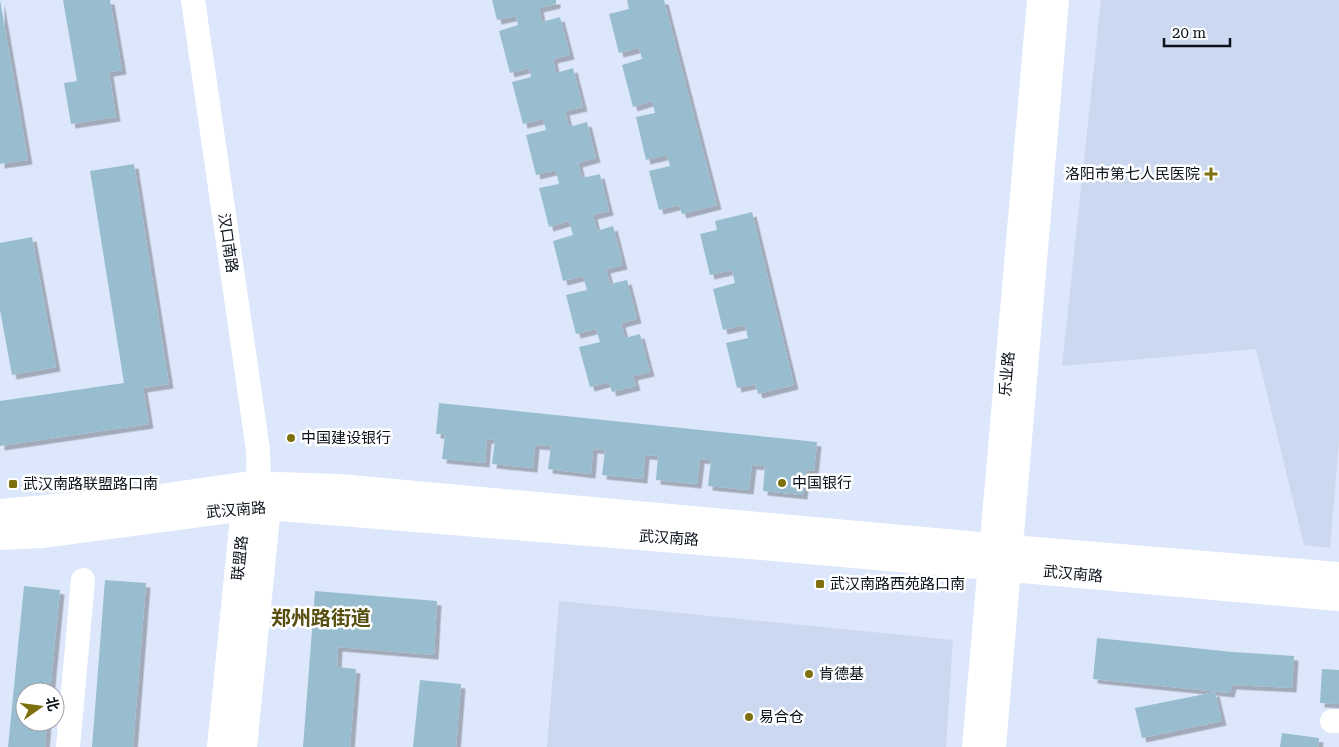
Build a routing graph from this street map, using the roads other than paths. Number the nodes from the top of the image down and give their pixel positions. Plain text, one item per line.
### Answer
1 (193, 0) edge
2 (1039, 0) edge
3 (1057, 0) edge
4 (257, 499) junction
5 (0, 513) edge
6 (0, 536) edge
7 (1001, 558) junction
8 (1339, 576) edge
9 (83, 580) dead end
10 (1339, 597) edge
11 (68, 747) edge
12 (221, 747) edge
13 (243, 747) edge
14 (974, 747) edge
15 (994, 747) edge

1 - 4 street, 汉口南路
2 - 7 street, 乐业路
3 - 7 street, 乐业路
4 - 5 main road, 武汉南路
4 - 6 main road, 武汉南路
4 - 7 main road, 武汉南路
4 - 12 main road, 联盟路
4 - 13 main road, 联盟路
7 - 8 main road, 武汉南路
7 - 10 main road, 武汉南路
7 - 14 street, 乐业路
7 - 15 street, 乐业路
9 - 11 street

